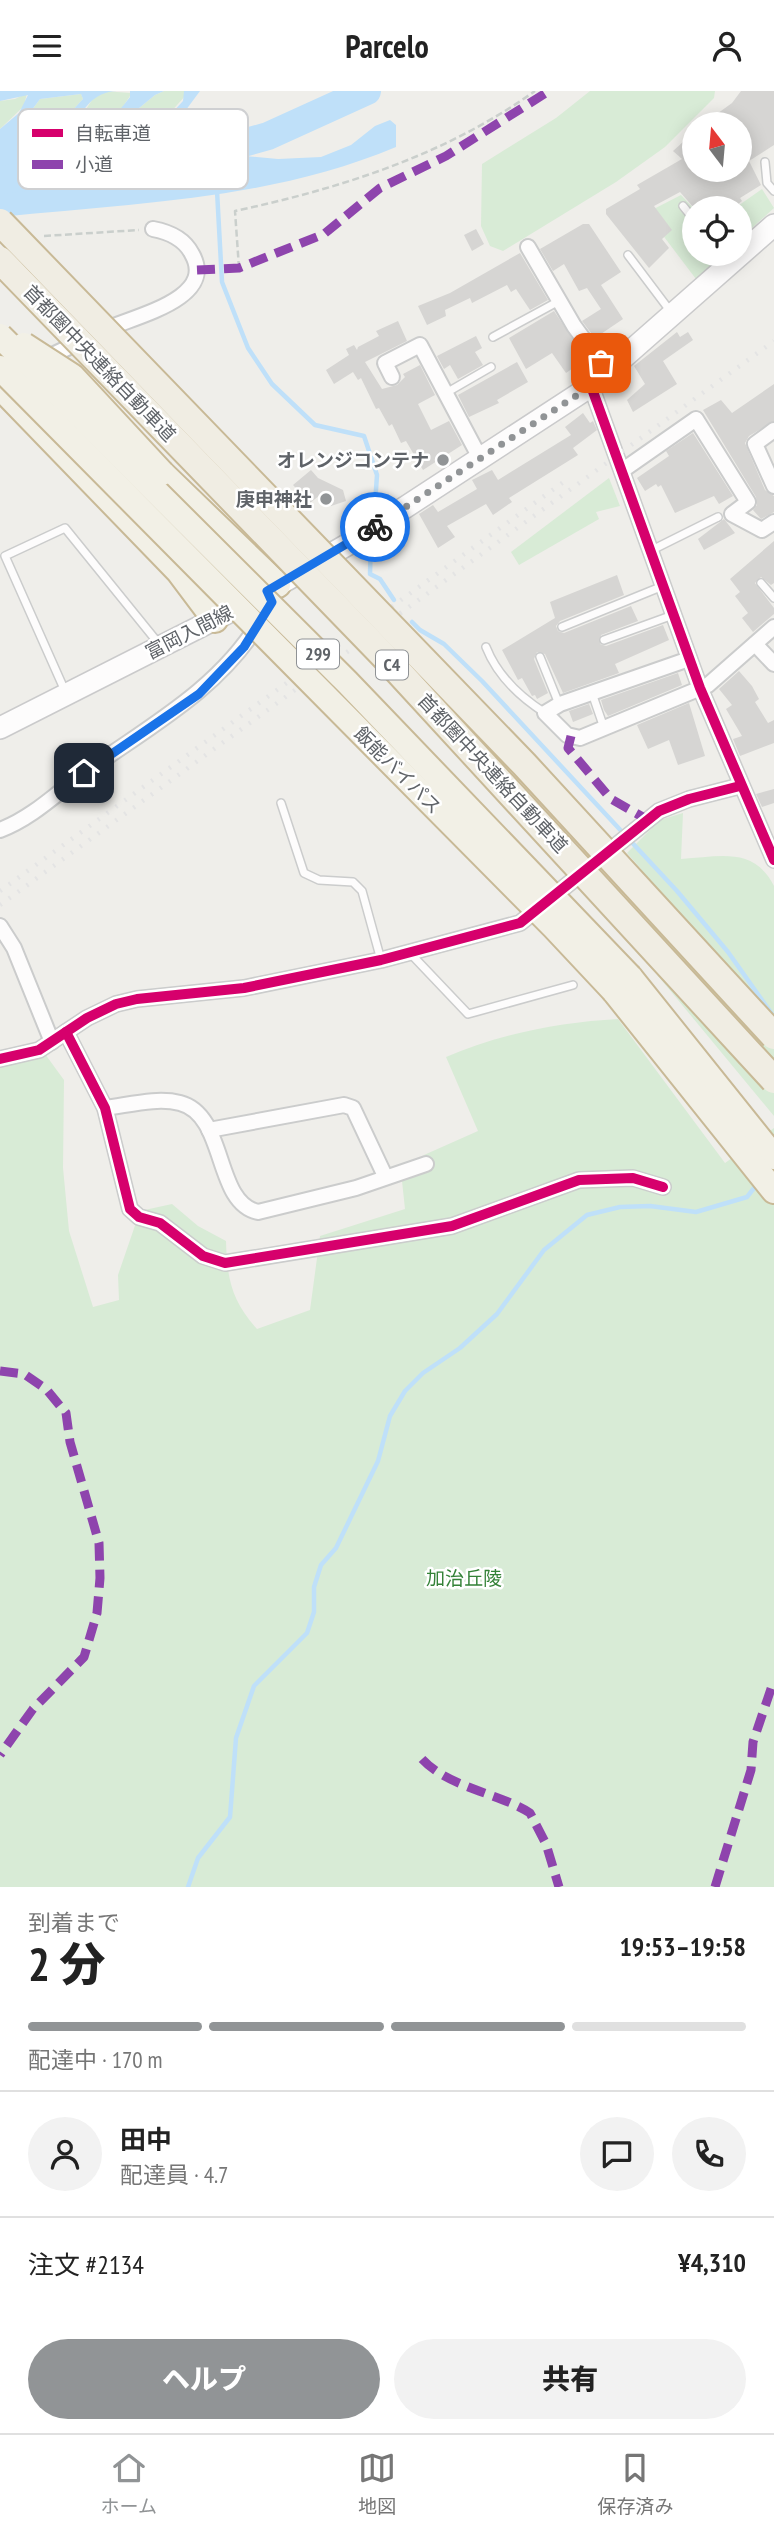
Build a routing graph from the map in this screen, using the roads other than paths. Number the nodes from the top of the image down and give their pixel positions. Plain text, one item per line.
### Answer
1 (765, 162) dead end
2 (774, 191) edge
3 (0, 222) edge
4 (774, 225) edge
5 (153, 229) road end
6 (528, 247) dead end
7 (628, 255) dead end
8 (0, 260) edge
9 (559, 301) junction
10 (673, 315) junction
11 (0, 329) edge
12 (0, 336) edge
13 (493, 337) dead end
14 (492, 367) dead end
15 (0, 368) edge
16 (607, 371) junction
17 (392, 377) dead end
18 (0, 381) edge
19 (591, 386) junction
20 (0, 387) edge
21 (446, 394) junction
22 (774, 430) edge
23 (480, 458) junction
24 (623, 470) junction
25 (774, 486) edge
26 (718, 517) dead end
27 (774, 522) edge
28 (650, 551) junction
29 (761, 583) dead end
30 (663, 586) junction
31 (272, 588) junction
32 (774, 598) edge
33 (673, 615) junction
34 (215, 620) junction
35 (562, 627) dead end
36 (774, 627) edge
37 (604, 641) dead end
38 (755, 644) junction
39 (161, 646) junction
40 (486, 647) dead end
41 (540, 656) dead end
42 (689, 659) junction
43 (774, 664) edge
44 (700, 688) junction
45 (592, 693) junction
46 (66, 695) junction
47 (559, 704) junction
48 (545, 713) junction
49 (0, 728) edge
50 (604, 728) junction
51 (740, 786) junction
52 (281, 803) dead end
53 (0, 830) edge
54 (774, 860) edge
55 (0, 926) edge
56 (409, 952) junction
57 (381, 960) junction
58 (622, 984) junction
59 (573, 985) dead end
60 (66, 1032) junction
61 (774, 1037) edge
62 (52, 1042) junction
63 (0, 1059) edge
64 (774, 1080) edge
65 (105, 1108) junction
66 (209, 1131) junction
67 (748, 1141) junction
68 (774, 1157) edge
69 (426, 1164) dead end
70 (385, 1175) junction
71 (663, 1187) dead end
72 (774, 1191) edge

1 - 2 lane
3 - 61 highway, 首都圏中央連絡自動車道 / C4, bridge
4 - 10 main road, 富岡入間線
5 - 18 street
6 - 9 street
7 - 10 lane
8 - 64 highway, 首都圏中央連絡自動車道 / C4, bridge
9 - 13 lane
9 - 16 street
10 - 16 main road, 富岡入間線
11 - 31 highway, bridge
12 - 58 highway, 飯能バイパス / 299, bridge
14 - 21 lane
15 - 58 highway, 飯能バイパス / 299, bridge
16 - 19 main road, 富岡入間線
17 - 21 street
19 - 23 main road, 富岡入間線
19 - 24 street
20 - 34 highway
21 - 23 street
22 - 25 street
23 - 31 main road, 富岡入間線
24 - 27 street
24 - 28 street
26 - 28 lane
28 - 30 street
29 - 32 lane
30 - 33 street
30 - 35 lane
31 - 34 main road, 富岡入間線
31 - 53 street
33 - 37 lane
33 - 42 street
34 - 39 main road, 富岡入間線
36 - 38 street
38 - 43 street
38 - 44 street
39 - 46 main road, 富岡入間線
39 - 46 lane
40 - 48 lane
41 - 47 lane
42 - 44 street
42 - 45 street
44 - 50 street
44 - 51 street
45 - 47 street
45 - 50 lane
46 - 49 main road, 富岡入間線
47 - 48 street
48 - 50 street
51 - 54 street
51 - 56 street
52 - 57 lane
55 - 62 street
56 - 57 street
56 - 59 lane
57 - 60 street
58 - 67 highway, 飯能バイパス / 299
60 - 62 street
60 - 65 street
62 - 63 street
65 - 66 street
65 - 71 street
66 - 70 street
66 - 70 street
67 - 68 highway, 飯能バイパス / 299
67 - 72 highway, 飯能バイパス / 299
69 - 70 street

